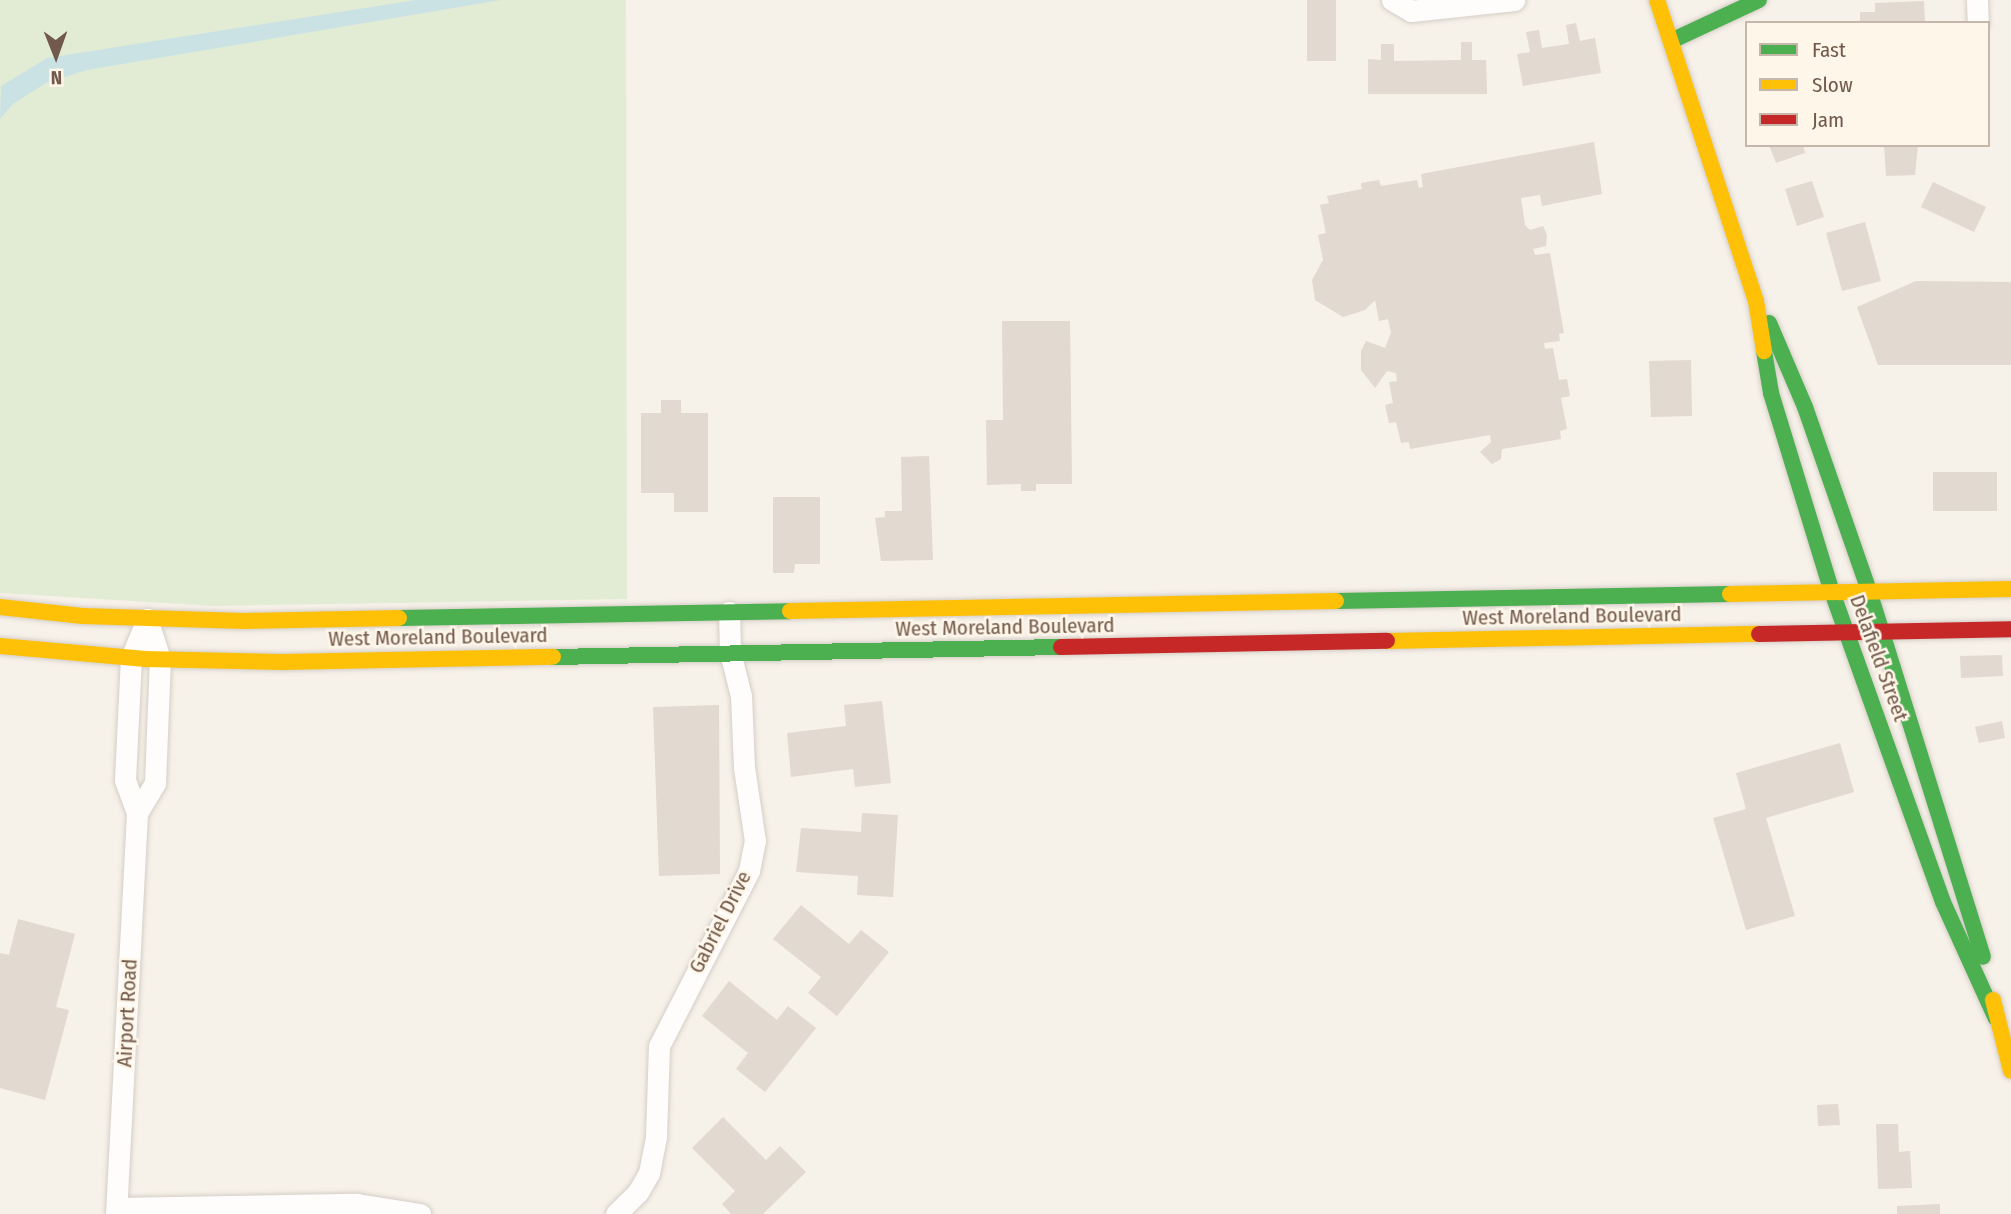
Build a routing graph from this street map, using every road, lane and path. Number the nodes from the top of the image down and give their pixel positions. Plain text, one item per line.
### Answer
1 (1392, 0) edge
2 (1514, 0) edge
3 (1657, 0) edge
4 (1759, 0) edge
5 (1977, 0) edge
6 (1444, 4) edge
7 (1978, 21) edge
8 (1671, 41) junction
9 (1756, 301) junction
10 (1805, 407) junction
11 (1779, 417) junction
12 (1835, 491) junction
13 (1805, 502) junction
14 (2011, 589) edge
15 (1869, 591) junction
16 (1832, 592) junction
17 (0, 607) edge
18 (729, 612) junction
19 (1998, 613) edge
20 (1683, 615) junction
21 (1584, 617) junction
22 (147, 619) junction
23 (1361, 621) junction
24 (1144, 626) junction
25 (956, 628) junction
26 (1848, 632) junction
27 (1881, 632) junction
28 (359, 639) junction
29 (0, 646) edge
30 (730, 652) junction
31 (131, 658) junction
32 (160, 659) junction
33 (1909, 720) junction
34 (1882, 730) junction
35 (137, 813) junction
36 (1965, 894) junction
37 (1944, 902) junction
38 (1996, 1018) junction
39 (2011, 1071) edge
40 (313, 1209) edge
41 (116, 1211) edge
42 (420, 1214) edge
43 (616, 1214) edge

1 - 6 street
2 - 6 street
3 - 8 street, Delafield Street
4 - 8 street
5 - 7 street
8 - 9 street, Delafield Street
9 - 10 street, Delafield Street
9 - 11 street, Delafield Street
10 - 11 street
10 - 12 street, Delafield Street
11 - 13 street, Delafield Street
12 - 13 street
12 - 15 street, Delafield Street
13 - 16 street, Delafield Street
14 - 19 street, West Moreland Boulevard
15 - 16 street, West Moreland Boulevard
15 - 19 street, West Moreland Boulevard
15 - 27 street, Delafield Street
16 - 20 street, West Moreland Boulevard
16 - 26 street, Delafield Street
17 - 22 street, West Moreland Boulevard
18 - 25 street, West Moreland Boulevard
18 - 28 street, West Moreland Boulevard
18 - 30 street, Gabriel Drive
19 - 27 street, West Moreland Boulevard
20 - 21 street, West Moreland Boulevard
20 - 21 street, West Moreland Boulevard
20 - 26 street, West Moreland Boulevard
21 - 23 street, West Moreland Boulevard
21 - 23 street, West Moreland Boulevard
22 - 28 street, West Moreland Boulevard
22 - 31 street, Airport Road
22 - 32 street, Airport Road
23 - 24 street, West Moreland Boulevard
23 - 24 street, West Moreland Boulevard
24 - 25 street, West Moreland Boulevard
24 - 25 street, West Moreland Boulevard
25 - 30 street, West Moreland Boulevard
26 - 27 street, West Moreland Boulevard
26 - 34 street, Delafield Street
27 - 33 street, Delafield Street
28 - 30 street, West Moreland Boulevard
28 - 32 street, West Moreland Boulevard
29 - 31 street, West Moreland Boulevard
30 - 43 street, Gabriel Drive
31 - 32 street, West Moreland Boulevard
31 - 35 street, Airport Road
32 - 35 street, Airport Road
33 - 34 street
33 - 36 street, Delafield Street
34 - 37 street, Delafield Street
35 - 41 street, Airport Road
36 - 37 street
36 - 38 street, Delafield Street
37 - 38 street, Delafield Street
38 - 39 street, Delafield Street
40 - 41 street
40 - 42 street

